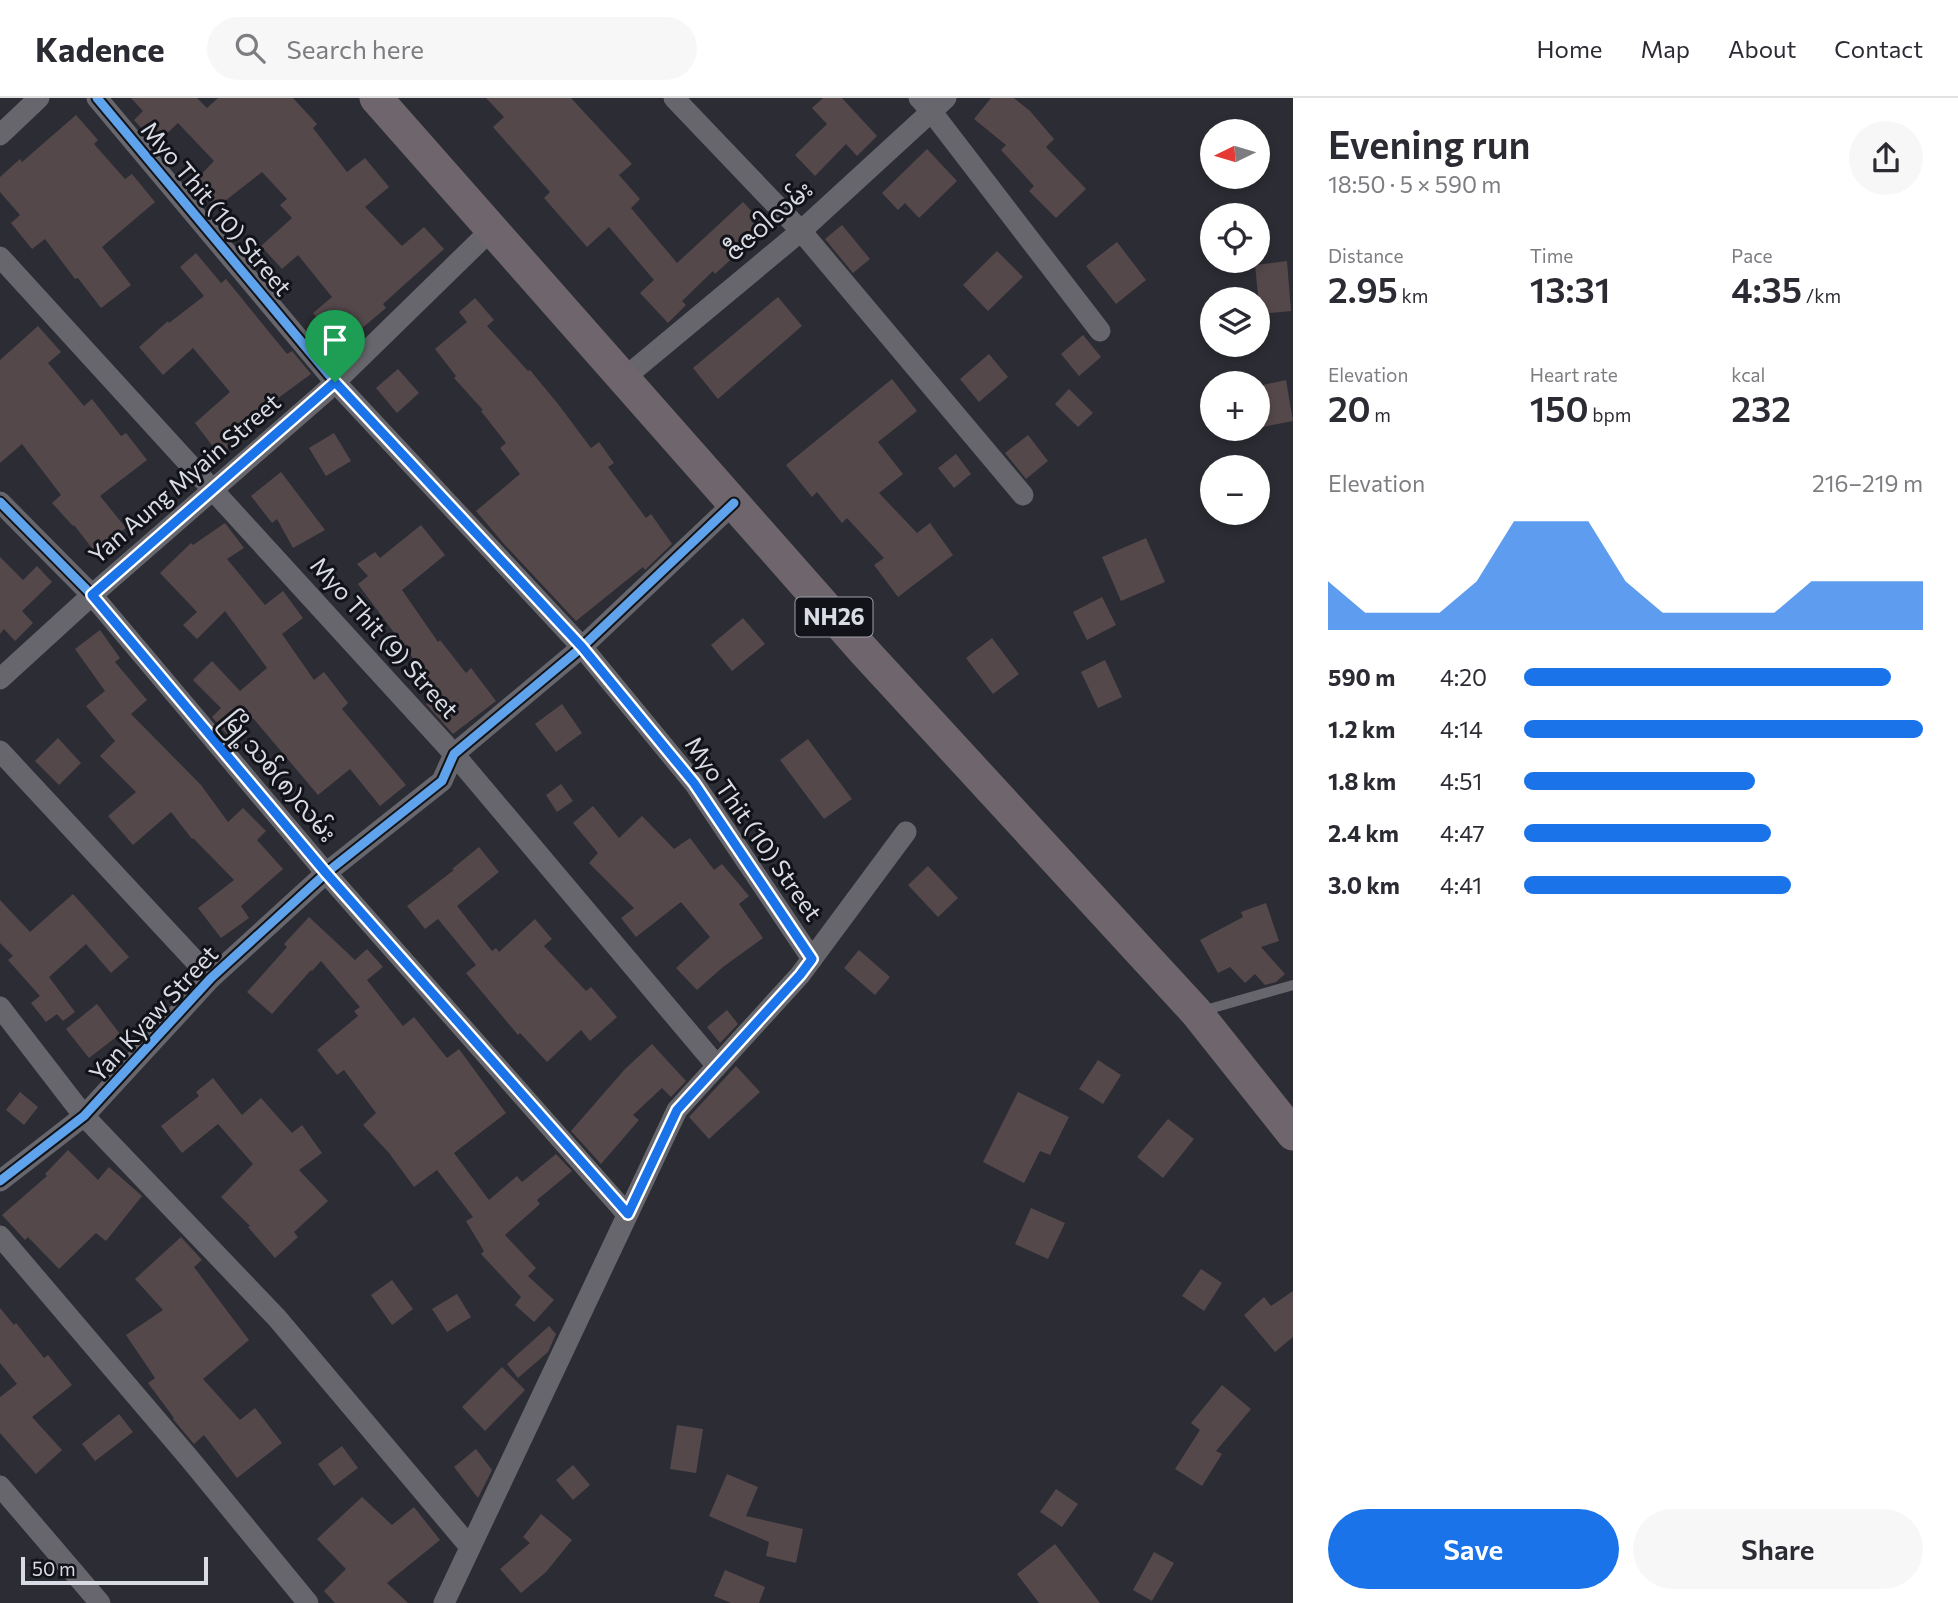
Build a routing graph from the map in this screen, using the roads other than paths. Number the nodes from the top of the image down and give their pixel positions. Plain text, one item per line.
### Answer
1 (39, 98) edge
2 (97, 98) edge
3 (376, 98) edge
4 (674, 98) edge
5 (932, 102) edge
6 (0, 135) edge
7 (492, 229) junction
8 (801, 231) junction
9 (0, 257) edge
10 (1100, 331) dead end
11 (623, 379) junction
12 (335, 382) junction
13 (213, 490) junction
14 (1023, 495) dead end
15 (0, 502) edge
16 (734, 503) junction
17 (92, 595) junction
18 (582, 647) junction
19 (0, 679) edge
20 (0, 751) edge
21 (454, 754) junction
22 (906, 832) dead end
23 (326, 873) junction
24 (812, 959) junction
25 (211, 978) junction
26 (1293, 985) edge
27 (0, 1007) edge
28 (1196, 1012) junction
29 (717, 1066) junction
30 (84, 1116) junction
31 (1293, 1134) edge
32 (0, 1181) edge
33 (628, 1214) junction
34 (0, 1236) edge
35 (0, 1486) edge
36 (470, 1547) junction
37 (100, 1603) edge
38 (308, 1603) edge
39 (444, 1603) edge

1 - 6 street
2 - 12 street, Myo Thit (10) Street
3 - 7 highway, NH26
4 - 8 street
5 - 8 street, ဇီဇဝါလမ်း
5 - 10 street
7 - 11 highway, NH26
7 - 12 street, Yan Aung Myain Street
8 - 11 street, ဇီဇဝါလမ်း
8 - 14 street
9 - 13 street, Myo Thit (9) Street
11 - 16 highway, NH26
12 - 13 street, Yan Aung Myain Street
12 - 18 street, Myo Thit (10) Street
13 - 17 street, Yan Aung Myain Street
13 - 21 street, Myo Thit (9) Street
15 - 17 street, မြို့သစ်(၈)လမ်း
16 - 18 street, Yan Kyaw Street
16 - 28 highway, NH26
17 - 19 street, Yan Aung Myain Street
17 - 23 street, မြို့သစ်(၈)လမ်း
18 - 21 street, Yan Kyaw Street
18 - 24 street, Myo Thit (10) Street
20 - 25 street
21 - 23 street, Yan Kyaw Street
21 - 29 street, Myo Thit (9) Street
22 - 24 street
23 - 25 street, Yan Kyaw Street
23 - 33 street, မြို့သစ်(၈)လမ်း
24 - 29 street
25 - 30 street, Yan Kyaw Street
26 - 28 lane
27 - 30 street
28 - 31 highway, NH26
29 - 33 street
30 - 32 street, Yan Kyaw Street
30 - 36 street
33 - 36 street
34 - 38 street
35 - 37 street
36 - 39 street

